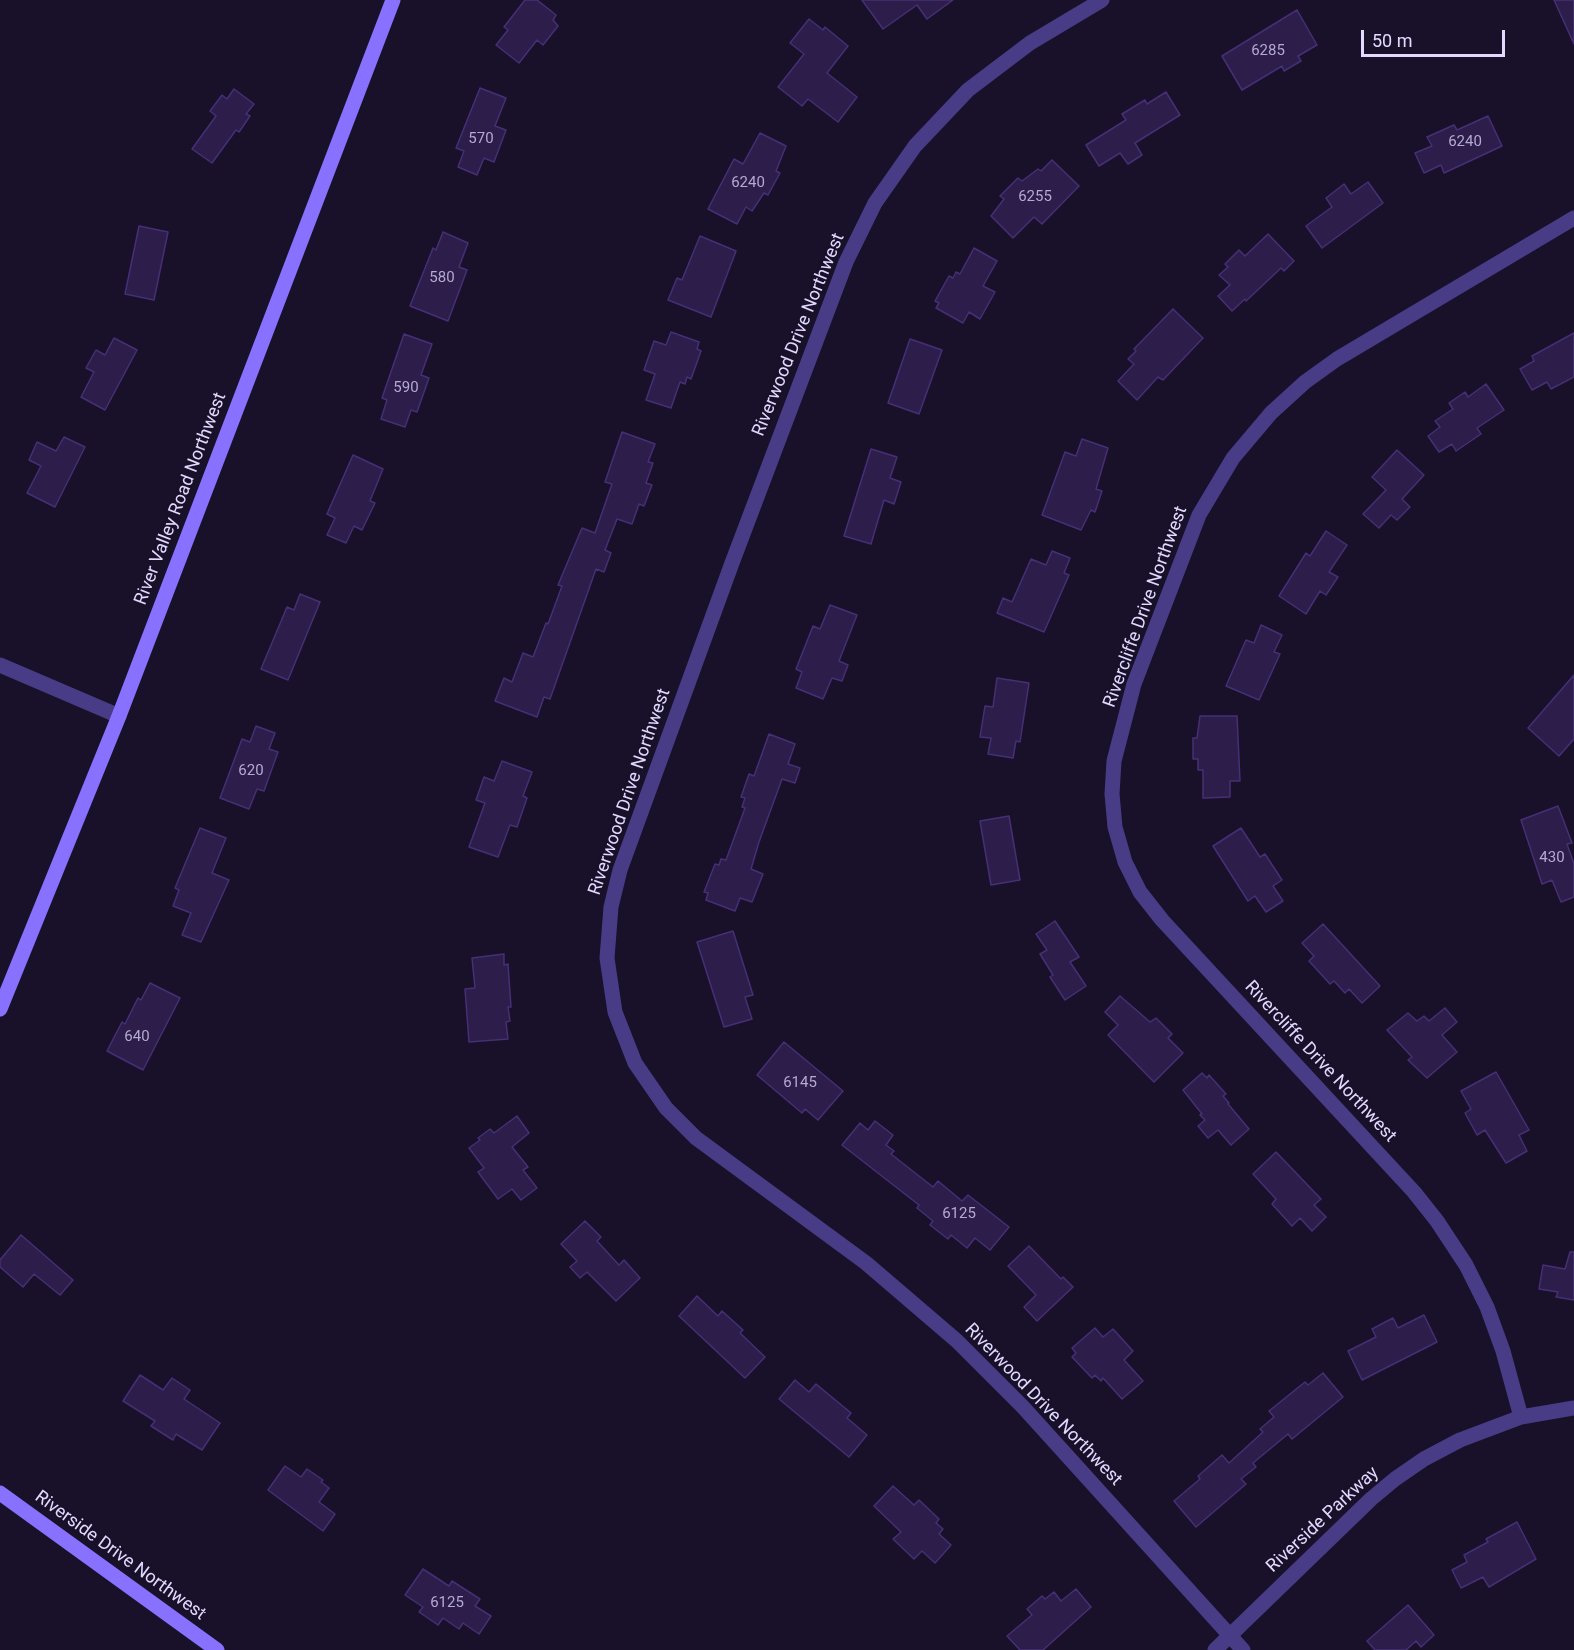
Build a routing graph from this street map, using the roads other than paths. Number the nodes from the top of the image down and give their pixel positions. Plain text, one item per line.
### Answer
1 (393, 0) edge
2 (1102, 0) edge
3 (1574, 218) edge
4 (0, 665) edge
5 (119, 716) junction
6 (0, 1009) edge
7 (1574, 1408) edge
8 (1521, 1417) junction
9 (0, 1493) edge
10 (1230, 1635) junction
11 (217, 1650) edge
12 (1215, 1650) edge
13 (1244, 1650) edge

1 - 5 street, River Valley Road Northwest
2 - 10 street, Riverwood Drive Northwest
3 - 8 street, Rivercliffe Drive Northwest
4 - 5 street
5 - 6 street, River Valley Road Northwest
7 - 8 street, Riverside Parkway
8 - 10 street, Riverside Parkway
9 - 11 street, Riverside Drive Northwest
10 - 12 street, Riverside Parkway
10 - 13 street, Riverwood Drive Northwest

